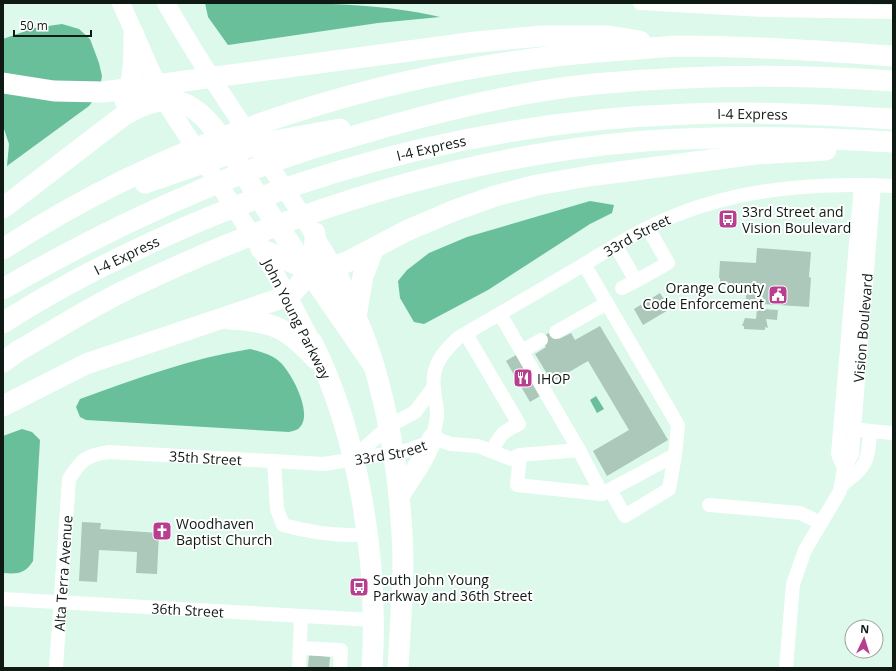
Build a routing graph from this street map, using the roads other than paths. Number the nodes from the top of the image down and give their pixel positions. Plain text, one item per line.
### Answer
1 (121, 3) edge
2 (640, 3) edge
3 (170, 7) edge
4 (764, 7) edge
5 (893, 12) edge
6 (134, 35) junction
7 (676, 46) junction
8 (893, 56) edge
9 (893, 81) edge
10 (3, 82) edge
11 (164, 100) junction
12 (437, 112) junction
13 (893, 119) edge
14 (108, 128) junction
15 (271, 131) junction
16 (893, 142) edge
17 (893, 148) edge
18 (868, 185) junction
19 (893, 186) edge
20 (78, 204) junction
21 (3, 208) edge
22 (648, 228) junction
23 (314, 233) junction
24 (616, 246) junction
25 (374, 248) junction
26 (3, 249) edge
27 (261, 249) junction
28 (584, 264) junction
29 (334, 268) junction
30 (309, 270) junction
31 (636, 281) junction
32 (622, 288) dead end
33 (3, 289) edge
34 (288, 296) junction
35 (607, 303) junction
36 (500, 314) junction
37 (356, 317) junction
38 (218, 318) junction
39 (3, 323) edge
40 (556, 332) dead end
41 (466, 334) junction
42 (541, 340) dead end
43 (312, 342) joint
44 (522, 351) junction
45 (3, 362) edge
46 (374, 366) junction
47 (325, 368) junction
48 (433, 388) junction
49 (3, 406) edge
50 (389, 426) junction
51 (854, 429) junction
52 (870, 431) junction
53 (893, 433) edge
54 (433, 438) junction
55 (579, 450) junction
56 (492, 451) junction
57 (393, 453) junction
58 (520, 455) junction
59 (675, 455) junction
60 (353, 458) junction
61 (274, 461) junction
62 (844, 469) junction
63 (69, 479) joint
64 (841, 486) junction
65 (606, 492) junction
66 (399, 496) junction
67 (709, 506) dead end
68 (823, 520) junction
69 (366, 534) junction
70 (3, 599) edge
71 (60, 602) junction
72 (301, 616) junction
73 (373, 620) junction
74 (300, 648) junction
75 (56, 668) edge
76 (299, 668) edge
77 (340, 668) edge
78 (372, 668) edge
79 (398, 668) edge
80 (786, 668) edge

1 - 6 main road, John Young Parkway
2 - 4 street
3 - 23 main road
4 - 5 street
6 - 11 main road, John Young Parkway
6 - 14 highway
7 - 8 highway
7 - 10 highway
7 - 15 highway
9 - 12 highway, I-4 Express
11 - 14 highway
11 - 27 main road, John Young Parkway
11 - 30 highway
12 - 15 highway
12 - 33 highway, I-4 Express
13 - 39 highway, I-4 Express
14 - 21 highway
15 - 20 highway
15 - 20 highway
16 - 45 highway
17 - 25 highway
18 - 19 street, 33rd Street
18 - 22 street, 33rd Street
18 - 51 street, Vision Boulevard
18 - 62 street, Vision Boulevard
20 - 26 highway
22 - 24 street, 33rd Street
22 - 31 street
23 - 29 main road
23 - 30 highway
24 - 28 street, 33rd Street
24 - 31 street
25 - 29 highway
25 - 37 highway
27 - 30 highway
27 - 34 main road, John Young Parkway
28 - 35 street
28 - 36 street, 33rd Street
29 - 30 highway
29 - 37 highway
30 - 34 highway
30 - 46 highway
31 - 32 street
34 - 38 highway
34 - 43 main road, John Young Parkway
35 - 40 street
35 - 59 street
36 - 41 street, 33rd Street
36 - 44 street
37 - 46 highway
38 - 47 highway
38 - 49 highway
41 - 48 street, 33rd Street
41 - 56 street
42 - 44 street
43 - 47 highway, John Young Parkway
44 - 55 street
46 - 50 highway
47 - 60 highway, John Young Parkway
48 - 50 street, 33rd Street
48 - 54 street, 33rd Street
50 - 57 highway
50 - 60 street, 33rd Street
51 - 52 street
51 - 62 street, Vision Boulevard
52 - 53 street
52 - 64 street
54 - 56 street
54 - 57 street, 33rd Street
54 - 66 highway
55 - 58 street
55 - 65 street
56 - 58 street
57 - 60 street, 33rd Street
57 - 66 highway
58 - 65 street
59 - 65 street
59 - 65 street
60 - 61 street, 35th Street
60 - 69 highway, John Young Parkway
61 - 63 street, 35th Street
61 - 69 street
62 - 64 street, Vision Boulevard
63 - 71 street, Alta Terra Avenue
64 - 68 street, Vision Boulevard
66 - 79 highway
67 - 68 street
68 - 80 street, Vision Boulevard
69 - 73 highway, John Young Parkway
70 - 71 street, 36th Street
71 - 72 street, 36th Street
71 - 75 street, Alta Terra Avenue
72 - 73 street, 36th Street
72 - 74 street
73 - 78 highway, John Young Parkway
74 - 76 street
74 - 77 street

